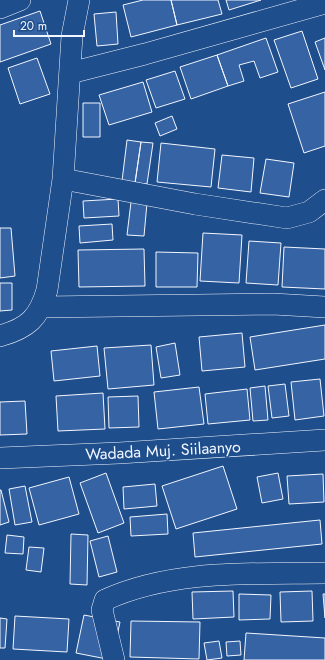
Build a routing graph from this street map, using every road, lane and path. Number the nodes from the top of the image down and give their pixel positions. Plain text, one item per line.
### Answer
1 (20, 0) edge
2 (79, 0) edge
3 (325, 3) edge
4 (0, 8) edge
5 (70, 73) junction
6 (64, 178) junction
7 (325, 200) edge
8 (42, 307) junction
9 (325, 307) edge
10 (0, 336) edge
11 (325, 440) edge
12 (0, 458) edge
13 (325, 572) edge
14 (114, 660) edge

1 - 4 street
2 - 5 street
3 - 5 street
5 - 6 street
6 - 7 street
6 - 8 street
8 - 9 street
8 - 10 street
11 - 12 street, Wadada Muj. Siilaanyo
13 - 14 street

